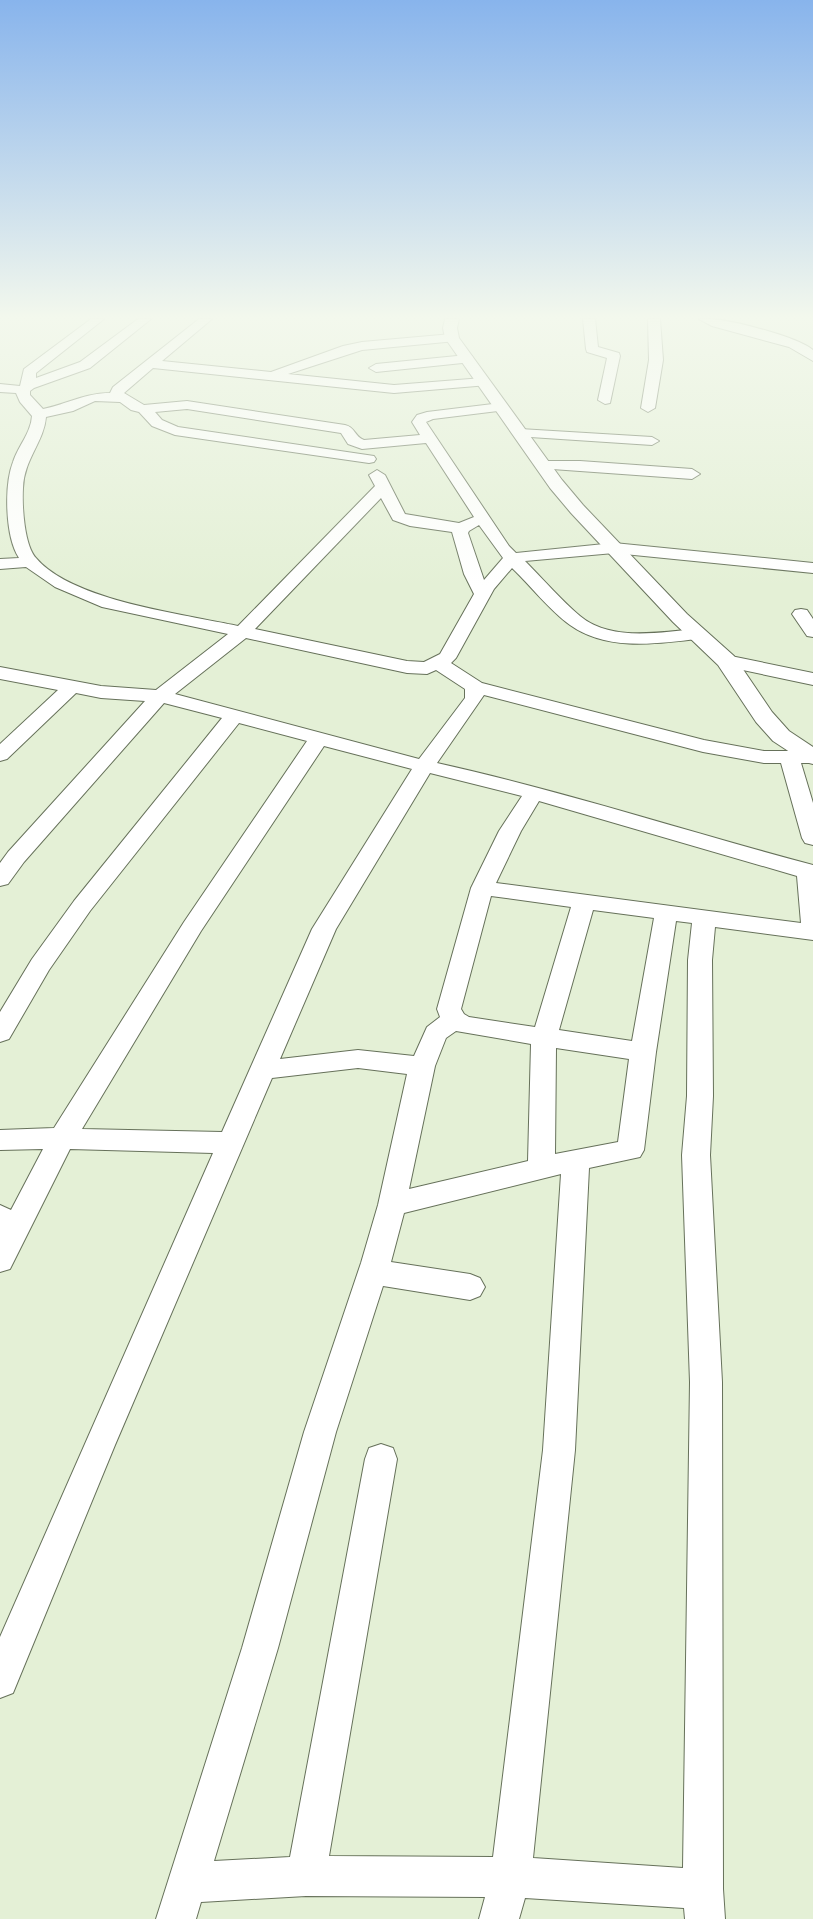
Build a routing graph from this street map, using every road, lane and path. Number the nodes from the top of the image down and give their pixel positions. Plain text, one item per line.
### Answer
1 (34, 409) edge
2 (65, 409) edge
3 (144, 409) joint
4 (150, 409) edge
5 (205, 409) edge
6 (490, 409) edge
7 (502, 409) edge
8 (39, 414) junction
9 (520, 433) junction
10 (430, 438) junction
11 (652, 441) dead end
12 (362, 445) junction
13 (369, 459) junction
14 (543, 465) junction
15 (692, 474) dead end
16 (0, 475) edge
17 (16, 484) junction
18 (383, 487) junction
19 (482, 518) junction
20 (462, 528) junction
21 (614, 548) junction
22 (512, 558) junction
23 (29, 562) junction
24 (0, 564) edge
25 (813, 568) edge
26 (483, 594) junction
27 (801, 614) dead end
28 (242, 632) junction
29 (813, 632) edge
30 (697, 634) junction
31 (726, 661) junction
32 (439, 664) junction
33 (0, 673) edge
34 (813, 679) edge
35 (72, 686) junction
36 (475, 687) junction
37 (160, 696) junction
38 (234, 716) junction
39 (319, 738) junction
40 (0, 755) edge
41 (789, 757) junction
42 (813, 758) edge
43 (424, 766) junction
44 (534, 793) junction
45 (813, 838) edge
46 (811, 872) edge
47 (0, 879) edge
48 (482, 888) junction
49 (584, 902) junction
50 (666, 913) junction
51 (704, 918) junction
52 (813, 923) edge
53 (813, 932) edge
54 (454, 1020) junction
55 (0, 1033) edge
56 (544, 1038) junction
57 (643, 1052) junction
58 (422, 1066) junction
59 (263, 1070) junction
60 (0, 1140) edge
61 (61, 1140) junction
62 (231, 1143) junction
63 (576, 1160) junction
64 (541, 1170) junction
65 (392, 1205) junction
66 (8, 1224) edge
67 (0, 1260) edge
68 (373, 1272) junction
69 (470, 1287) dead end
70 (381, 1458) dead end
71 (0, 1680) edge
72 (306, 1876) junction
73 (511, 1877) junction
74 (182, 1901) edge
75 (704, 1904) edge
76 (499, 1919) edge

1 - 8 street
2 - 8 street
3 - 4 street
3 - 13 street
5 - 12 street
6 - 10 street
7 - 9 street
8 - 17 street
9 - 11 street
9 - 14 street
10 - 12 street
10 - 19 street
12 - 13 street
13 - 18 street
14 - 15 street
14 - 21 street
16 - 17 street
17 - 23 street
18 - 20 street
18 - 28 street
19 - 20 street
19 - 22 street
20 - 26 street
21 - 22 street
21 - 25 street
21 - 30 street
22 - 26 street
22 - 30 street
23 - 24 street
23 - 28 street
26 - 32 street
27 - 29 street
28 - 32 street
28 - 37 street
30 - 31 street
31 - 34 street
31 - 42 street
32 - 36 street
33 - 35 street
35 - 37 street
35 - 40 street
36 - 41 street
36 - 43 street
37 - 38 street
37 - 47 street
38 - 39 street
38 - 55 street
39 - 43 street
39 - 61 street
41 - 42 street
41 - 45 street
43 - 44 street
43 - 59 street
44 - 46 street
44 - 48 street
46 - 52 street
48 - 49 street
48 - 54 street
49 - 50 street
49 - 56 street
50 - 51 street
50 - 57 street
51 - 53 street
51 - 75 street
54 - 56 street
54 - 58 street
56 - 57 street
56 - 64 street
57 - 63 street
58 - 59 street
58 - 65 street
59 - 62 street
60 - 61 street
61 - 62 street
61 - 66 street
62 - 71 street
63 - 64 street
63 - 73 street
64 - 65 street
65 - 68 street
66 - 67 street
68 - 69 street
68 - 74 street
70 - 72 street
72 - 73 street
72 - 74 street
73 - 75 street
73 - 76 street

